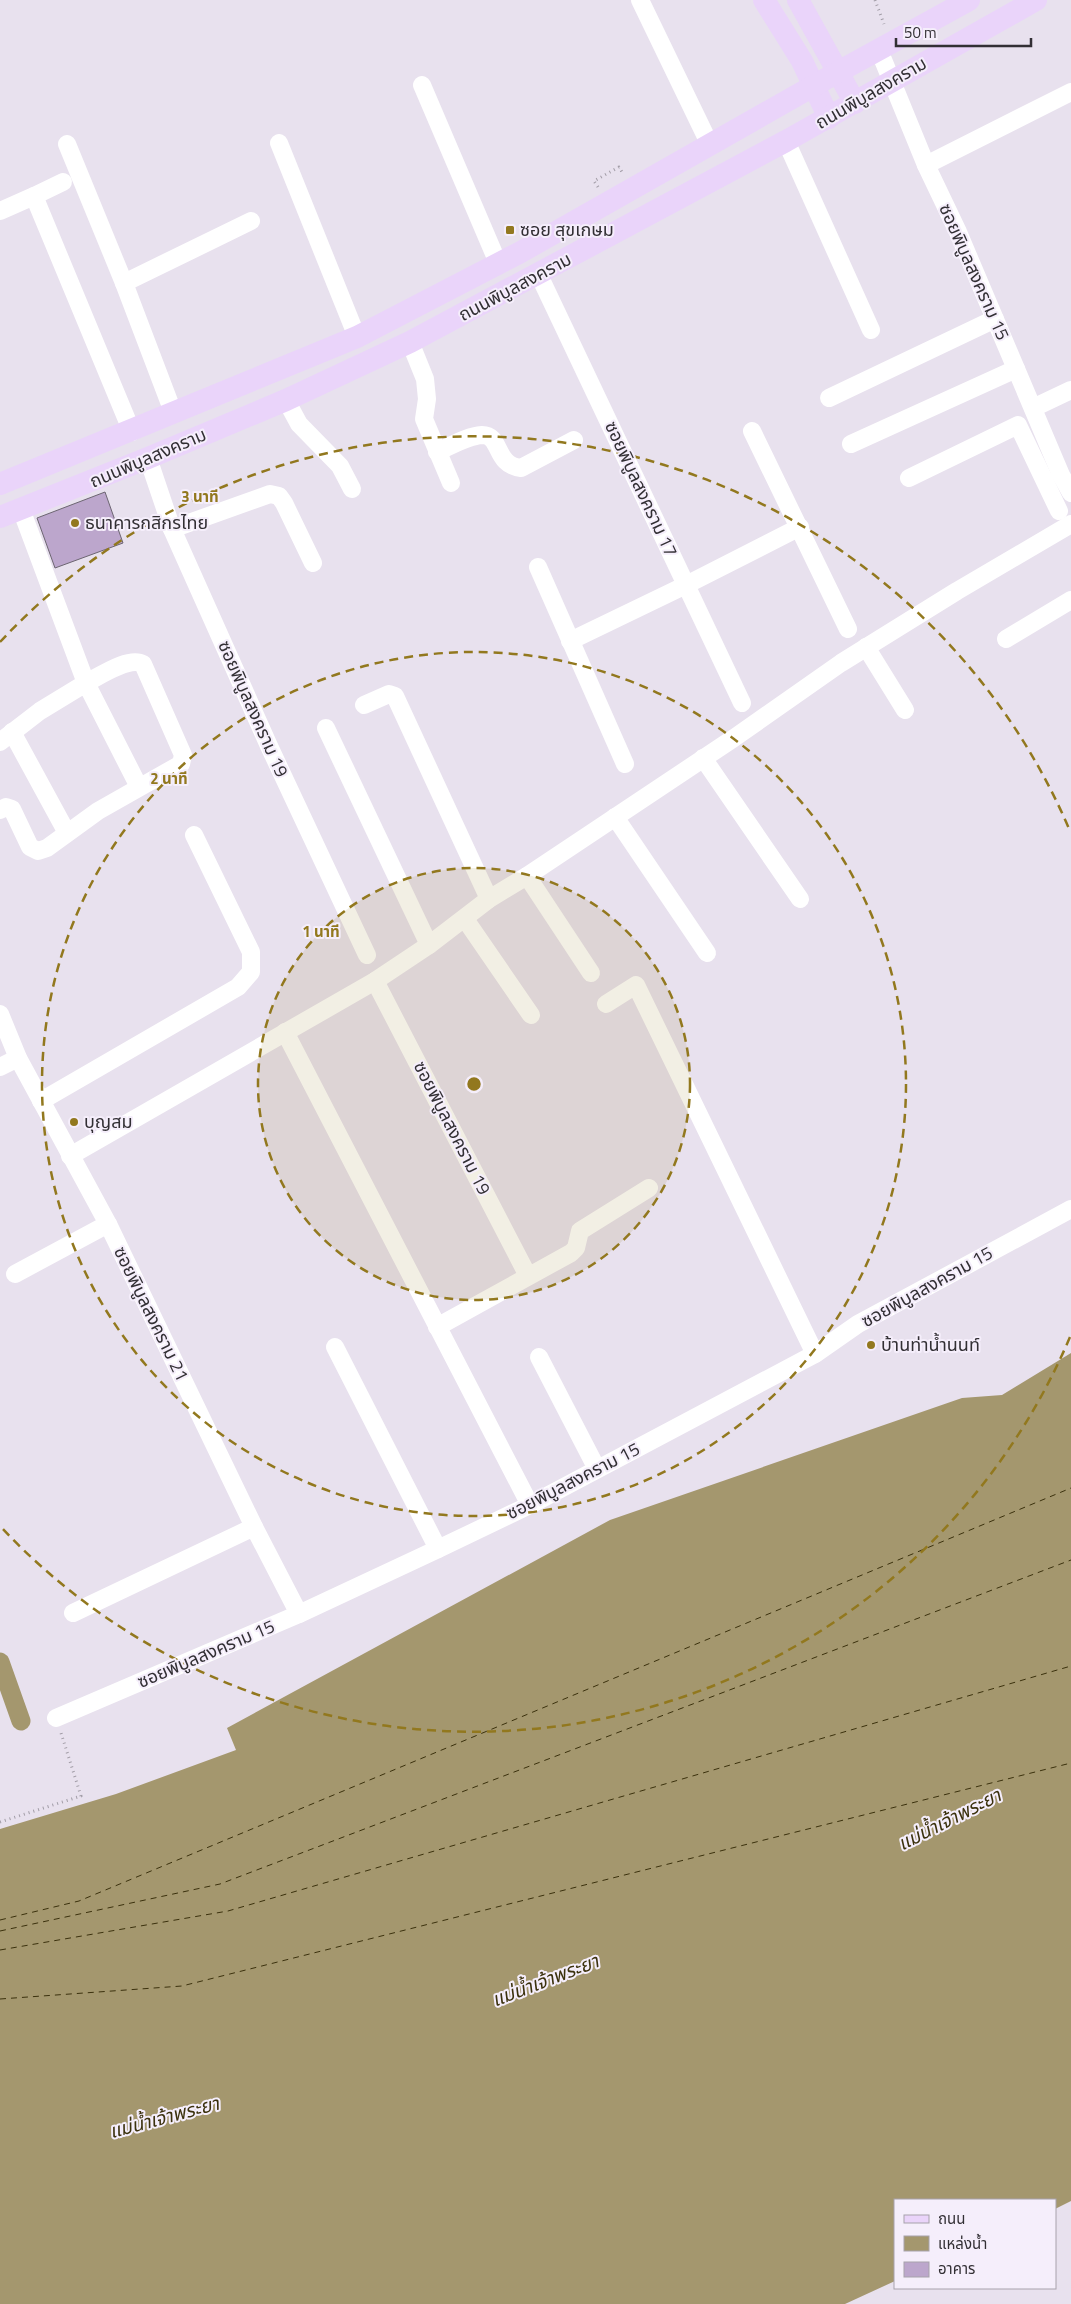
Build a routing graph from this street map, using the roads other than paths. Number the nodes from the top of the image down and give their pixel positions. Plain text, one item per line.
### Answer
1 (640, 0) edge
2 (764, 0) edge
3 (798, 0) edge
4 (970, 0) edge
5 (1036, 0) edge
6 (886, 46) junction
7 (838, 72) junction
8 (892, 81) junction
9 (422, 85) dead end
10 (813, 87) junction
11 (1071, 92) edge
12 (855, 103) junction
13 (829, 118) junction
14 (786, 141) junction
15 (278, 143) dead end
16 (67, 144) dead end
17 (710, 145) junction
18 (926, 165) junction
19 (63, 182) dead end
20 (34, 196) junction
21 (0, 211) edge
22 (252, 221) dead end
23 (498, 263) junction
24 (539, 275) junction
25 (124, 283) junction
26 (995, 319) junction
27 (871, 330) dead end
28 (357, 337) junction
29 (410, 342) junction
30 (1016, 369) junction
31 (1071, 390) edge
32 (829, 398) dead end
33 (286, 400) junction
34 (1032, 408) junction
35 (173, 412) junction
36 (752, 431) dead end
37 (132, 432) junction
38 (574, 440) dead end
39 (850, 444) dead end
40 (438, 452) junction
41 (148, 458) junction
42 (909, 478) dead end
43 (1053, 478) junction
44 (451, 483) dead end
45 (0, 484) edge
46 (352, 488) dead end
47 (1071, 493) edge
48 (21, 509) junction
49 (1059, 510) dead end
50 (0, 517) edge
51 (1071, 524) edge
52 (800, 527) junction
53 (172, 529) junction
54 (313, 563) dead end
55 (538, 567) dead end
56 (686, 586) junction
57 (1071, 600) edge
58 (848, 629) dead end
59 (1006, 639) dead end
60 (570, 641) junction
61 (866, 647) junction
62 (86, 683) junction
63 (742, 703) dead end
64 (364, 704) dead end
65 (905, 710) dead end
66 (326, 728) dead end
67 (6, 737) edge
68 (703, 758) junction
69 (625, 764) dead end
70 (139, 787) junction
71 (0, 810) edge
72 (614, 818) junction
73 (67, 833) junction
74 (194, 835) dead end
75 (527, 876) junction
76 (489, 899) junction
77 (800, 899) dead end
78 (466, 918) junction
79 (430, 945) junction
80 (708, 953) dead end
81 (367, 955) dead end
82 (591, 973) dead end
83 (375, 981) junction
84 (606, 1004) dead end
85 (0, 1014) edge
86 (531, 1015) dead end
87 (285, 1032) junction
88 (18, 1058) junction
89 (0, 1067) edge
90 (41, 1101) junction
91 (70, 1156) junction
92 (649, 1188) dead end
93 (1071, 1209) edge
94 (108, 1224) junction
95 (15, 1274) dead end
96 (528, 1276) junction
97 (437, 1327) junction
98 (336, 1347) dead end
99 (815, 1354) junction
100 (539, 1357) dead end
101 (597, 1469) junction
102 (530, 1505) junction
103 (254, 1526) junction
104 (438, 1549) junction
105 (73, 1613) dead end
106 (300, 1614) junction
107 (56, 1718) road end

1 - 17 street
2 - 10 main road
3 - 7 main road
4 - 6 main road, ถนนพิบูลสงคราม
5 - 8 main road, ถนนพิบูลสงคราม
6 - 7 main road, ถนนพิบูลสงคราม
6 - 8 street, ซอยพิบูลสงคราม 15
7 - 10 main road, ถนนพิบูลสงคราม
7 - 12 main road
8 - 12 main road, ถนนพิบูลสงคราม
8 - 18 street, ซอยพิบูลสงคราม 15
9 - 23 street
10 - 13 main road
10 - 17 main road, ถนนพิบูลสงคราม
11 - 18 street
12 - 13 main road, ถนนพิบูลสงคราม
13 - 14 main road, ถนนพิบูลสงคราม
14 - 24 main road, ถนนพิบูลสงคราม
14 - 27 street
15 - 28 street
16 - 25 street
17 - 23 main road, ถนนพิบูลสงคราม
18 - 26 street, ซอยพิบูลสงคราม 15
19 - 20 street
20 - 21 street
20 - 37 street
22 - 25 street
23 - 28 main road, ถนนพิบูลสงคราม
24 - 29 main road, ถนนพิบูลสงคราม
24 - 56 street, ซอยพิบูลสงคราม 17
25 - 35 street
26 - 30 street, ซอยพิบูลสงคราม 15
26 - 32 street
28 - 35 main road, ถนนพิบูลสงคราม
29 - 33 main road, ถนนพิบูลสงคราม
29 - 40 street
30 - 34 street, ซอยพิบูลสงคราม 15
30 - 39 street
31 - 34 street
33 - 41 main road, ถนนพิบูลสงคราม
33 - 46 street
34 - 43 street, ซอยพิบูลสงคราม 15
35 - 37 main road, ถนนพิบูลสงคราม
36 - 52 street
37 - 45 main road, ถนนพิบูลสงคราม
38 - 40 street
40 - 44 street
41 - 48 main road, ถนนพิบูลสงคราม
41 - 53 street, ซอยพิบูลสงคราม 19
42 - 43 street
43 - 47 street, ซอยพิบูลสงคราม 15
43 - 49 street
48 - 50 main road, ถนนพิบูลสงคราม
48 - 62 street
51 - 61 street
52 - 56 street
52 - 58 street
53 - 54 street
53 - 81 street, ซอยพิบูลสงคราม 19
55 - 60 street
56 - 60 street
56 - 63 street, ซอยพิบูลสงคราม 17
57 - 59 street
60 - 69 street
61 - 65 street
61 - 68 street
62 - 67 street
62 - 70 street
62 - 70 street
64 - 76 street
66 - 79 street
67 - 73 street
68 - 72 street
68 - 77 street
70 - 73 street
71 - 73 street
72 - 75 street
72 - 80 street
74 - 90 street
75 - 76 street
75 - 82 street
76 - 78 street
78 - 79 street
78 - 86 street
79 - 83 street
83 - 87 street
83 - 96 street, ซอยพิบูลสงคราม 19
84 - 99 street
85 - 88 street, ซอยพิบูลสงคราม 21
87 - 91 street
87 - 97 street
88 - 89 street
88 - 90 street, ซอยพิบูลสงคราม 21
90 - 91 street, ซอยพิบูลสงคราม 21
91 - 94 street, ซอยพิบูลสงคราม 21
92 - 96 street
93 - 99 street, ซอยพิบูลสงคราม 15
94 - 95 street
94 - 103 street, ซอยพิบูลสงคราม 21
96 - 97 street
97 - 102 street
98 - 104 street
99 - 101 street, ซอยพิบูลสงคราม 15
100 - 101 street
101 - 102 street, ซอยพิบูลสงคราม 15
102 - 104 street, ซอยพิบูลสงคราม 15
103 - 105 street
103 - 106 street, ซอยพิบูลสงคราม 21
104 - 106 street, ซอยพิบูลสงคราม 15
106 - 107 street, ซอยพิบูลสงคราม 15

